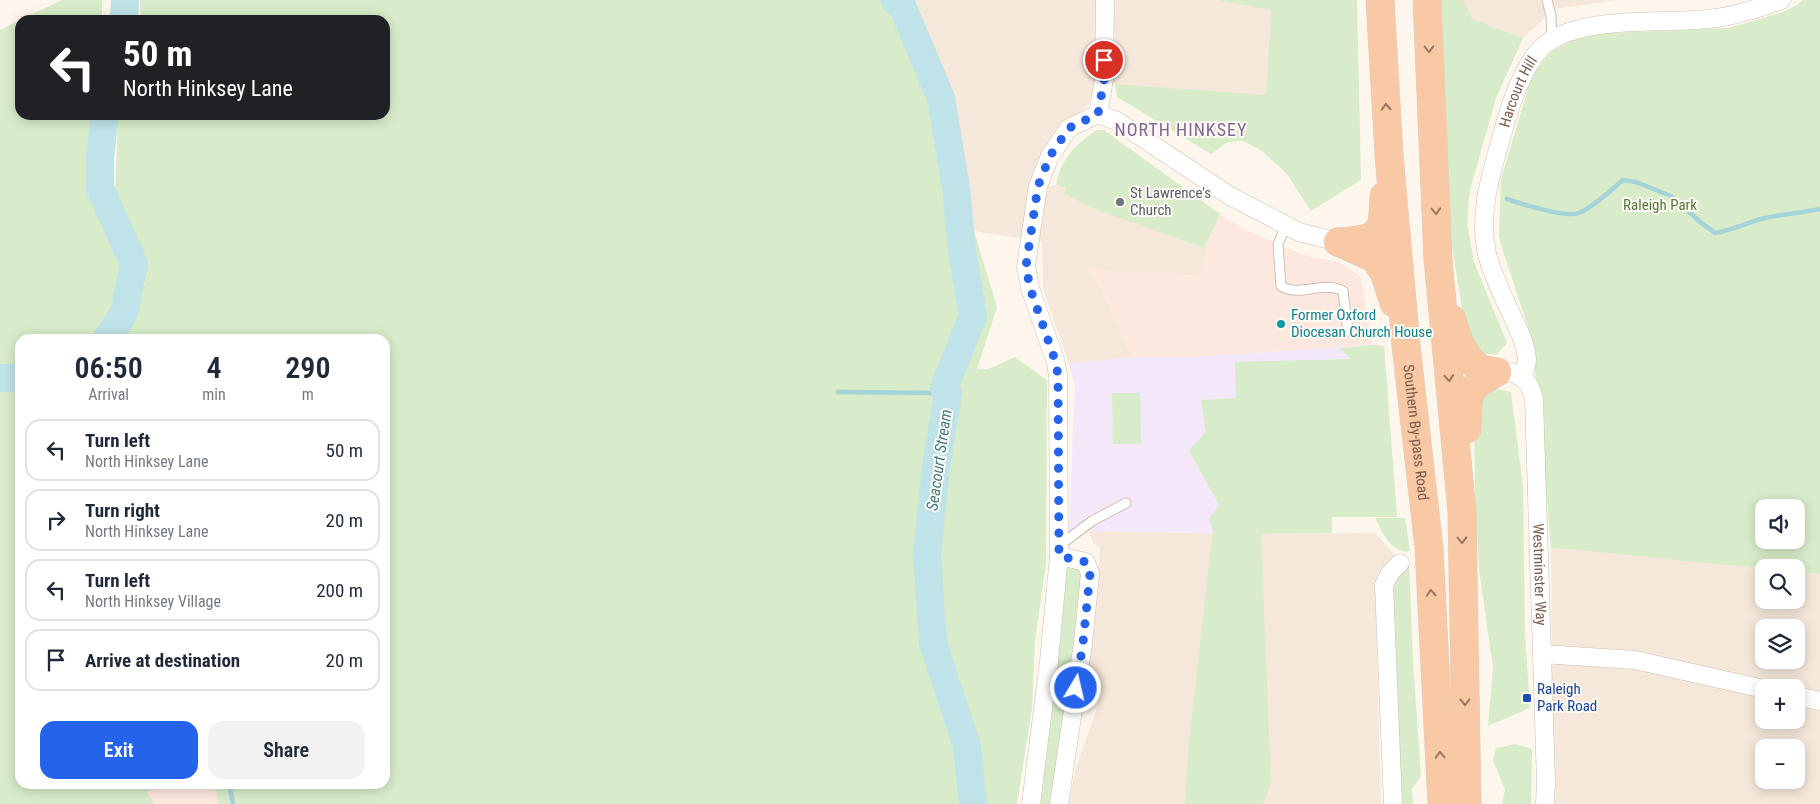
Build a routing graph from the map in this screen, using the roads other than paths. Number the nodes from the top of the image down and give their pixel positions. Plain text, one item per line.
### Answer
1 (1105, 0) edge
2 (1380, 0) edge
3 (1427, 0) edge
4 (1547, 0) edge
5 (1781, 0) edge
6 (1552, 39) junction
7 (1098, 114) junction
8 (1389, 155) junction
9 (1286, 226) junction
10 (1338, 242) junction
11 (1438, 260) junction
12 (1348, 331) dead end
13 (1406, 345) junction
14 (1509, 375) junction
15 (1126, 503) dead end
16 (1462, 512) junction
17 (1059, 552) junction
18 (1400, 563) dead end
19 (1542, 654) junction
20 (1755, 687) edge
21 (1805, 698) edge
22 (1820, 701) edge
23 (1031, 804) edge
24 (1059, 804) edge
25 (1393, 804) edge
26 (1442, 804) edge
27 (1467, 804) edge
28 (1544, 804) edge

1 - 7 street
8 -> 2 highway, Southern By-pass Road
3 -> 11 highway
4 - 6 lane
5 - 6 street, Harcourt Hill
6 - 14 street, Harcourt Hill
7 - 9 street
7 - 17 street
8 - 10 highway
8 - 13 highway, Southern By-pass Road
9 - 10 street
9 - 12 lane
10 - 13 highway
11 - 14 highway
11 -> 16 highway
26 -> 13 highway, Southern By-pass Road
14 - 16 highway
14 - 19 street, Westminster Way
15 - 17 lane
16 -> 27 highway
17 - 23 street
17 - 24 street
18 - 25 street
19 - 20 street
19 - 28 street, Westminster Way
21 - 22 street

